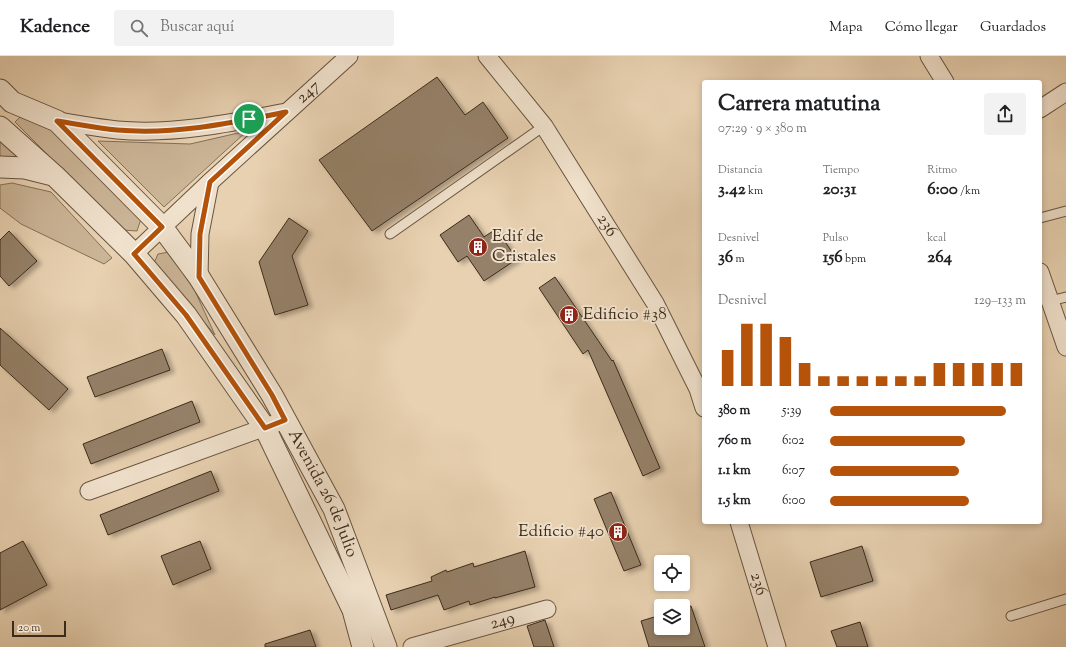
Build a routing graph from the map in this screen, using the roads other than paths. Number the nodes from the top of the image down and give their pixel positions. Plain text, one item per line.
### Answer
1 (349, 56) edge
2 (487, 56) edge
3 (929, 56) edge
4 (944, 80) edge
5 (1066, 92) edge
6 (4, 102) edge
7 (1042, 108) edge
8 (286, 112) junction
9 (57, 121) junction
10 (544, 126) junction
11 (0, 127) edge
12 (0, 167) edge
13 (55, 176) junction
14 (210, 182) junction
15 (1066, 211) edge
16 (1042, 217) edge
17 (162, 227) junction
18 (390, 234) dead end
19 (134, 254) junction
20 (1042, 275) edge
21 (199, 277) junction
22 (1058, 299) edge
23 (1066, 347) edge
24 (701, 388) edge
25 (285, 420) junction
26 (265, 428) junction
27 (89, 491) dead end
28 (740, 524) edge
29 (1066, 599) edge
30 (547, 609) dead end
31 (1011, 616) dead end
32 (364, 647) edge
33 (386, 647) edge
34 (412, 647) edge
35 (777, 647) edge

1 - 8 street, 247
2 - 10 street, 236
3 - 4 street
5 - 7 street
6 - 9 street, Avenida 26 de Julio
8 - 9 street, 247
8 - 14 street, 247
9 - 17 street, Avenida 26 de Julio
10 - 18 lane
10 - 24 street, 236
11 - 13 street, Avenida 26 de Julio
12 - 13 street
13 - 19 street, Avenida 26 de Julio
14 - 17 street, 247
14 - 21 street
15 - 16 lane
17 - 19 street, 247
17 - 21 street, Avenida 26 de Julio
19 - 26 street, Avenida 26 de Julio
20 - 22 street
21 - 25 street, Avenida 26 de Julio
22 - 23 street
25 - 26 street
25 - 33 street, Avenida 26 de Julio
26 - 27 street
26 - 32 street, Avenida 26 de Julio
28 - 35 street, 236
29 - 31 lane
30 - 34 street, 249

